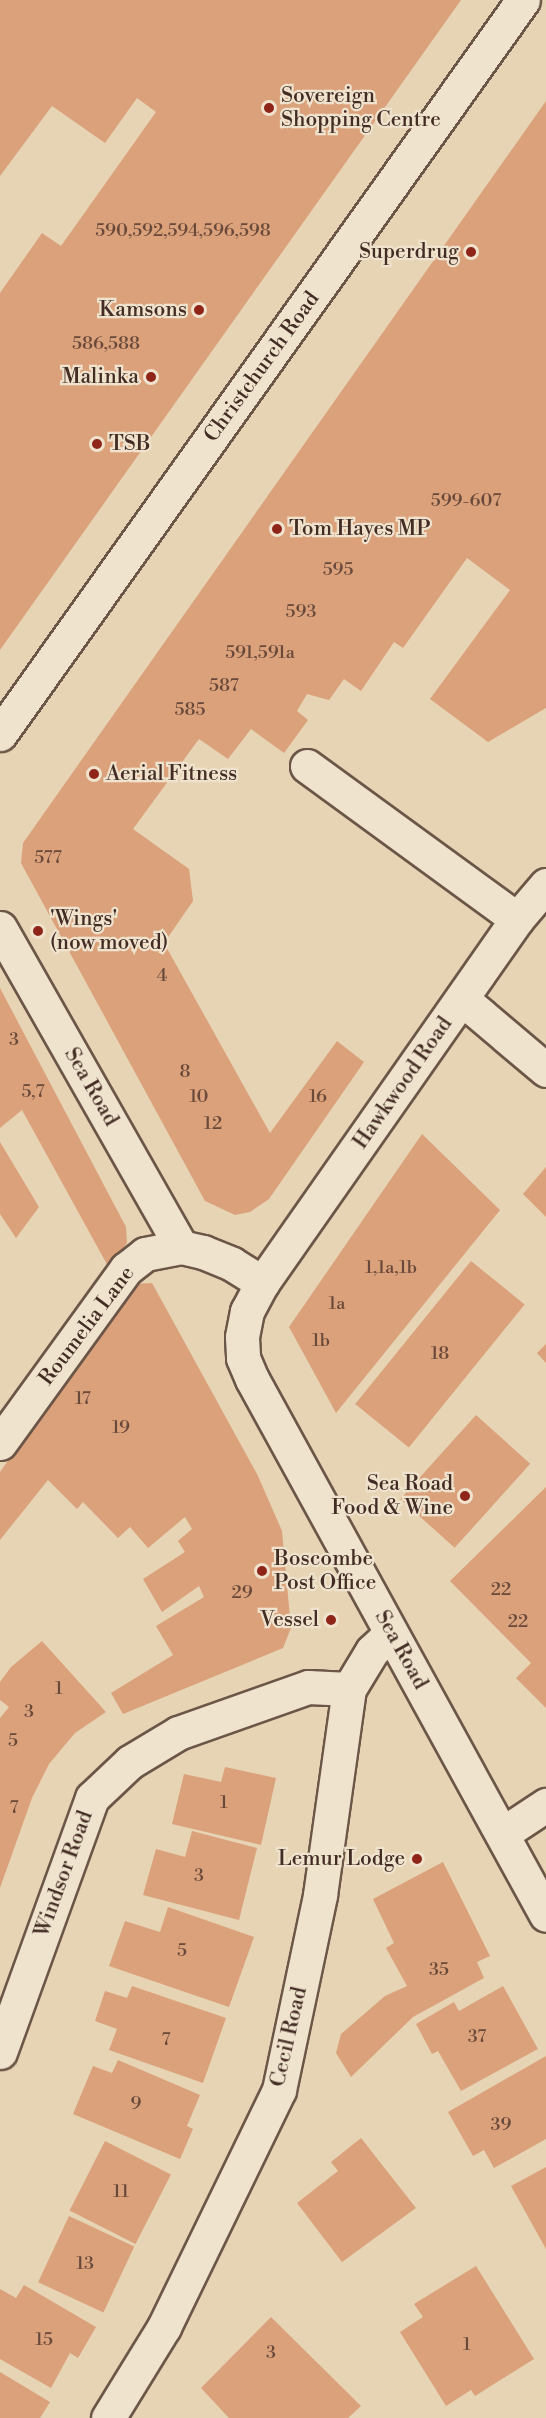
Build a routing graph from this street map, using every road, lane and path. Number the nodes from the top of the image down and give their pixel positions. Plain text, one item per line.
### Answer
1 (523, 0) edge
2 (0, 734) edge
3 (307, 766) dead end
4 (546, 885) edge
5 (517, 919) junction
6 (0, 928) edge
7 (462, 999) junction
8 (546, 1070) edge
9 (176, 1238) junction
10 (262, 1283) junction
11 (0, 1443) edge
12 (391, 1633) junction
13 (349, 1689) junction
14 (546, 1805) edge
15 (502, 1833) junction
16 (546, 1915) edge
17 (0, 2052) edge
18 (108, 2418) edge

1 - 2 street, Christchurch Road
3 - 5 street
4 - 5 street, Hawkwood Road
5 - 7 street, Hawkwood Road
6 - 9 street, Sea Road
7 - 8 street
7 - 10 street, Hawkwood Road
9 - 10 street, Roumelia Lane
9 - 11 street, Roumelia Lane
10 - 12 street, Sea Road
12 - 13 street, Cecil Road
12 - 15 street, Sea Road
13 - 17 street, Windsor Road
13 - 18 street, Cecil Road
14 - 15 street
15 - 16 street, Sea Road

